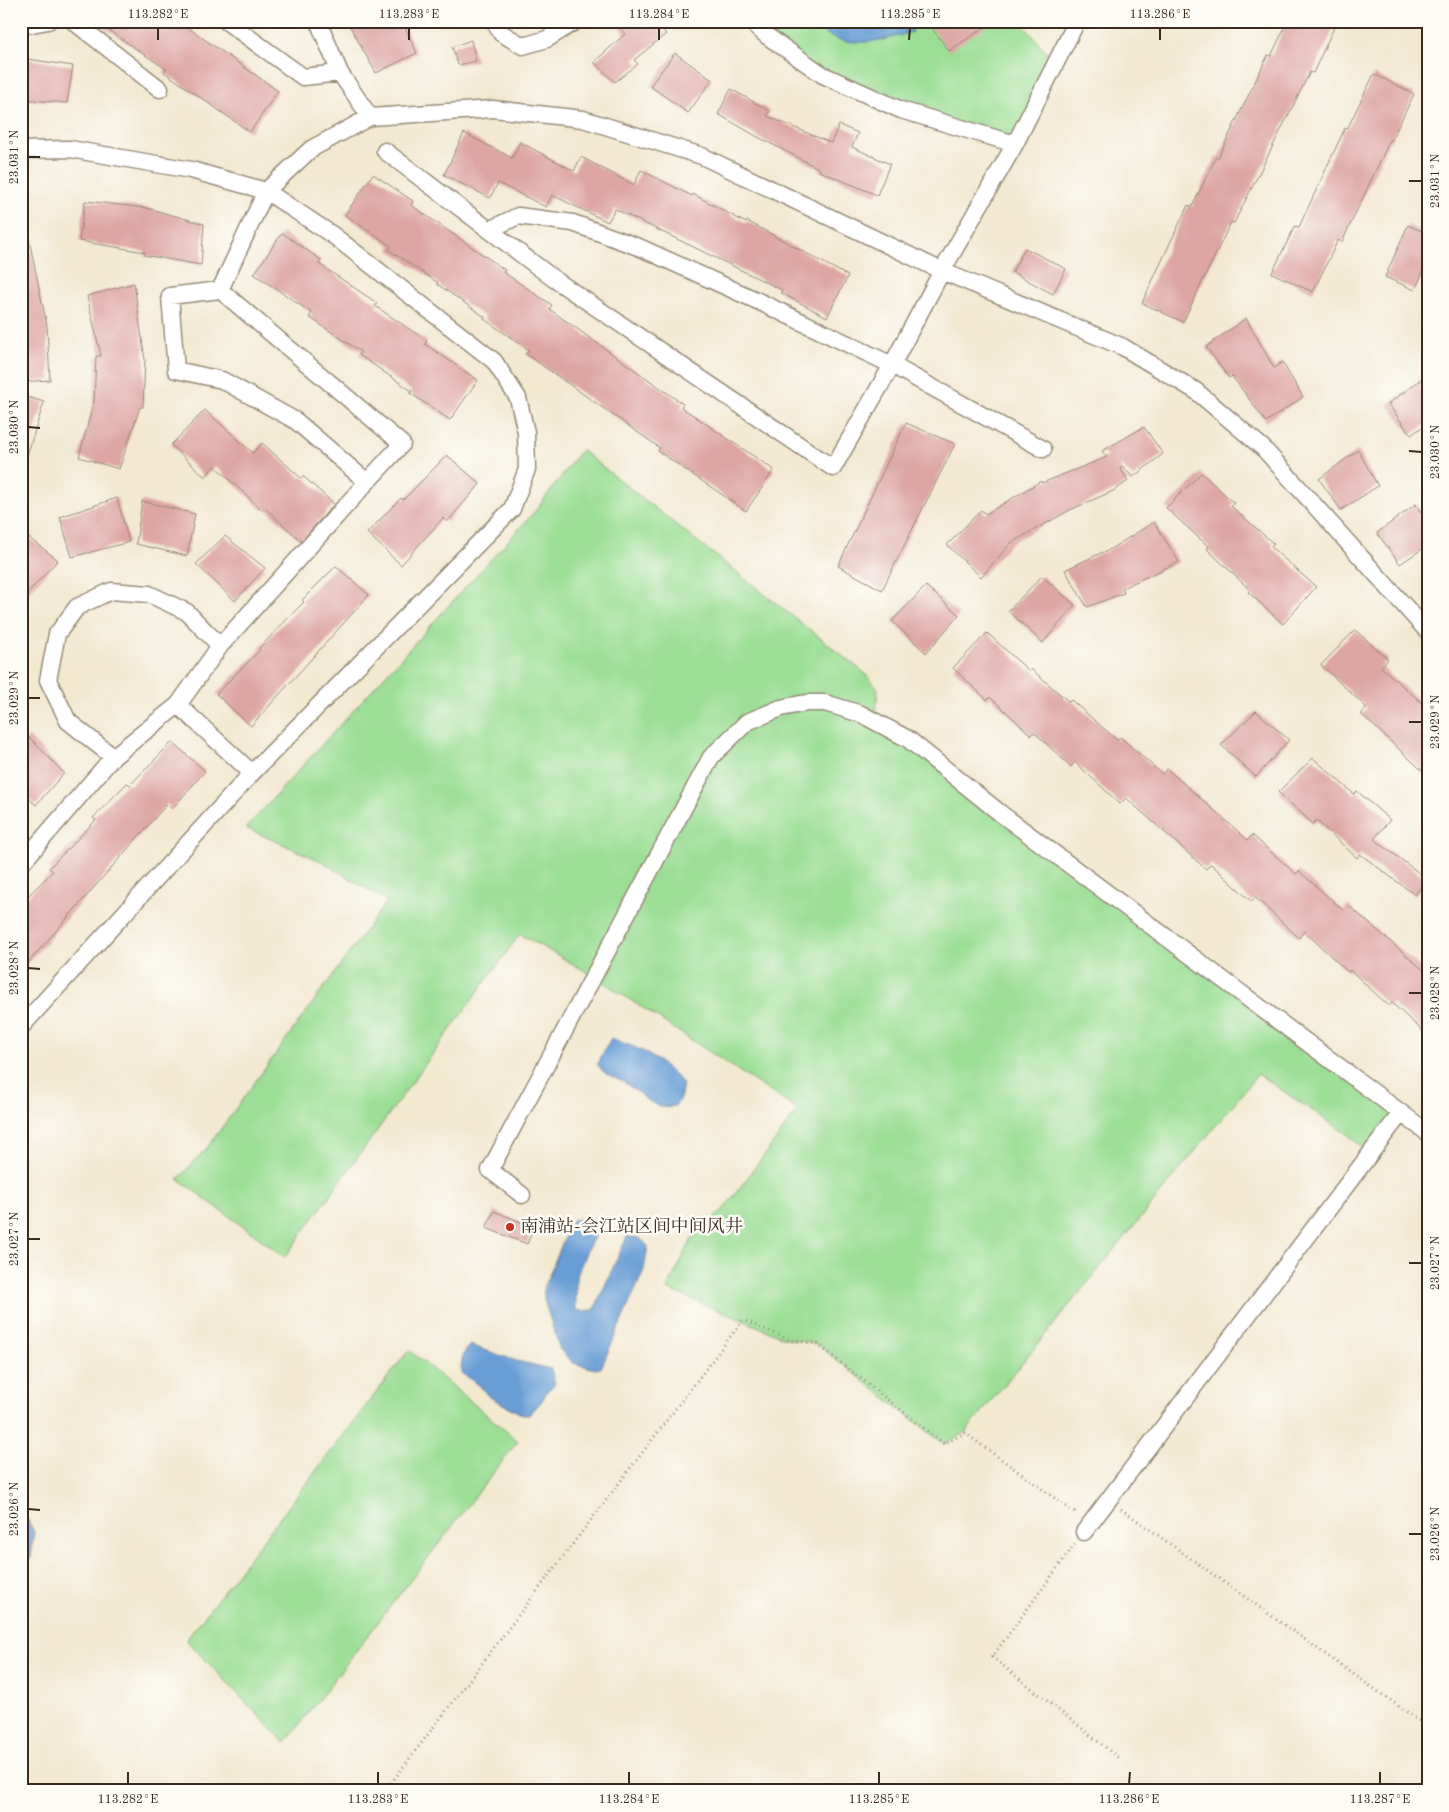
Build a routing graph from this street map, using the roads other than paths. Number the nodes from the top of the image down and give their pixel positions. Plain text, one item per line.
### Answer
1 (48, 21) edge
2 (73, 21) edge
3 (226, 21) edge
4 (318, 21) edge
5 (494, 21) edge
6 (576, 21) edge
7 (750, 21) edge
8 (1077, 21) edge
9 (21, 26) edge
10 (340, 73) junction
11 (160, 89) dead end
12 (370, 117) junction
13 (1015, 144) junction
14 (21, 150) edge
15 (385, 151) dead end
16 (266, 191) junction
17 (490, 230) junction
18 (942, 271) junction
19 (220, 290) junction
20 (892, 365) junction
21 (1043, 449) dead end
22 (367, 482) junction
23 (1428, 632) edge
24 (220, 646) junction
25 (178, 705) junction
26 (113, 757) junction
27 (252, 774) junction
28 (21, 864) edge
29 (21, 1027) edge
30 (1401, 1113) junction
31 (1428, 1133) edge
32 (522, 1195) dead end
33 (1087, 1528) road end

1 - 9 street
2 - 11 street
3 - 10 street
4 - 10 street
5 - 6 street
7 - 13 street
8 - 13 street
10 - 12 street
12 - 16 street
12 - 18 street
13 - 18 street
14 - 16 street
15 - 17 street
16 - 19 street
16 - 27 street
17 - 20 street
17 - 20 street
18 - 20 street
18 - 23 street
19 - 22 street
19 - 22 street
20 - 21 street
22 - 24 street
24 - 25 street
24 - 26 street
25 - 26 street
25 - 27 street
26 - 28 street
27 - 29 street
30 - 31 street
30 - 32 street
30 - 33 street

